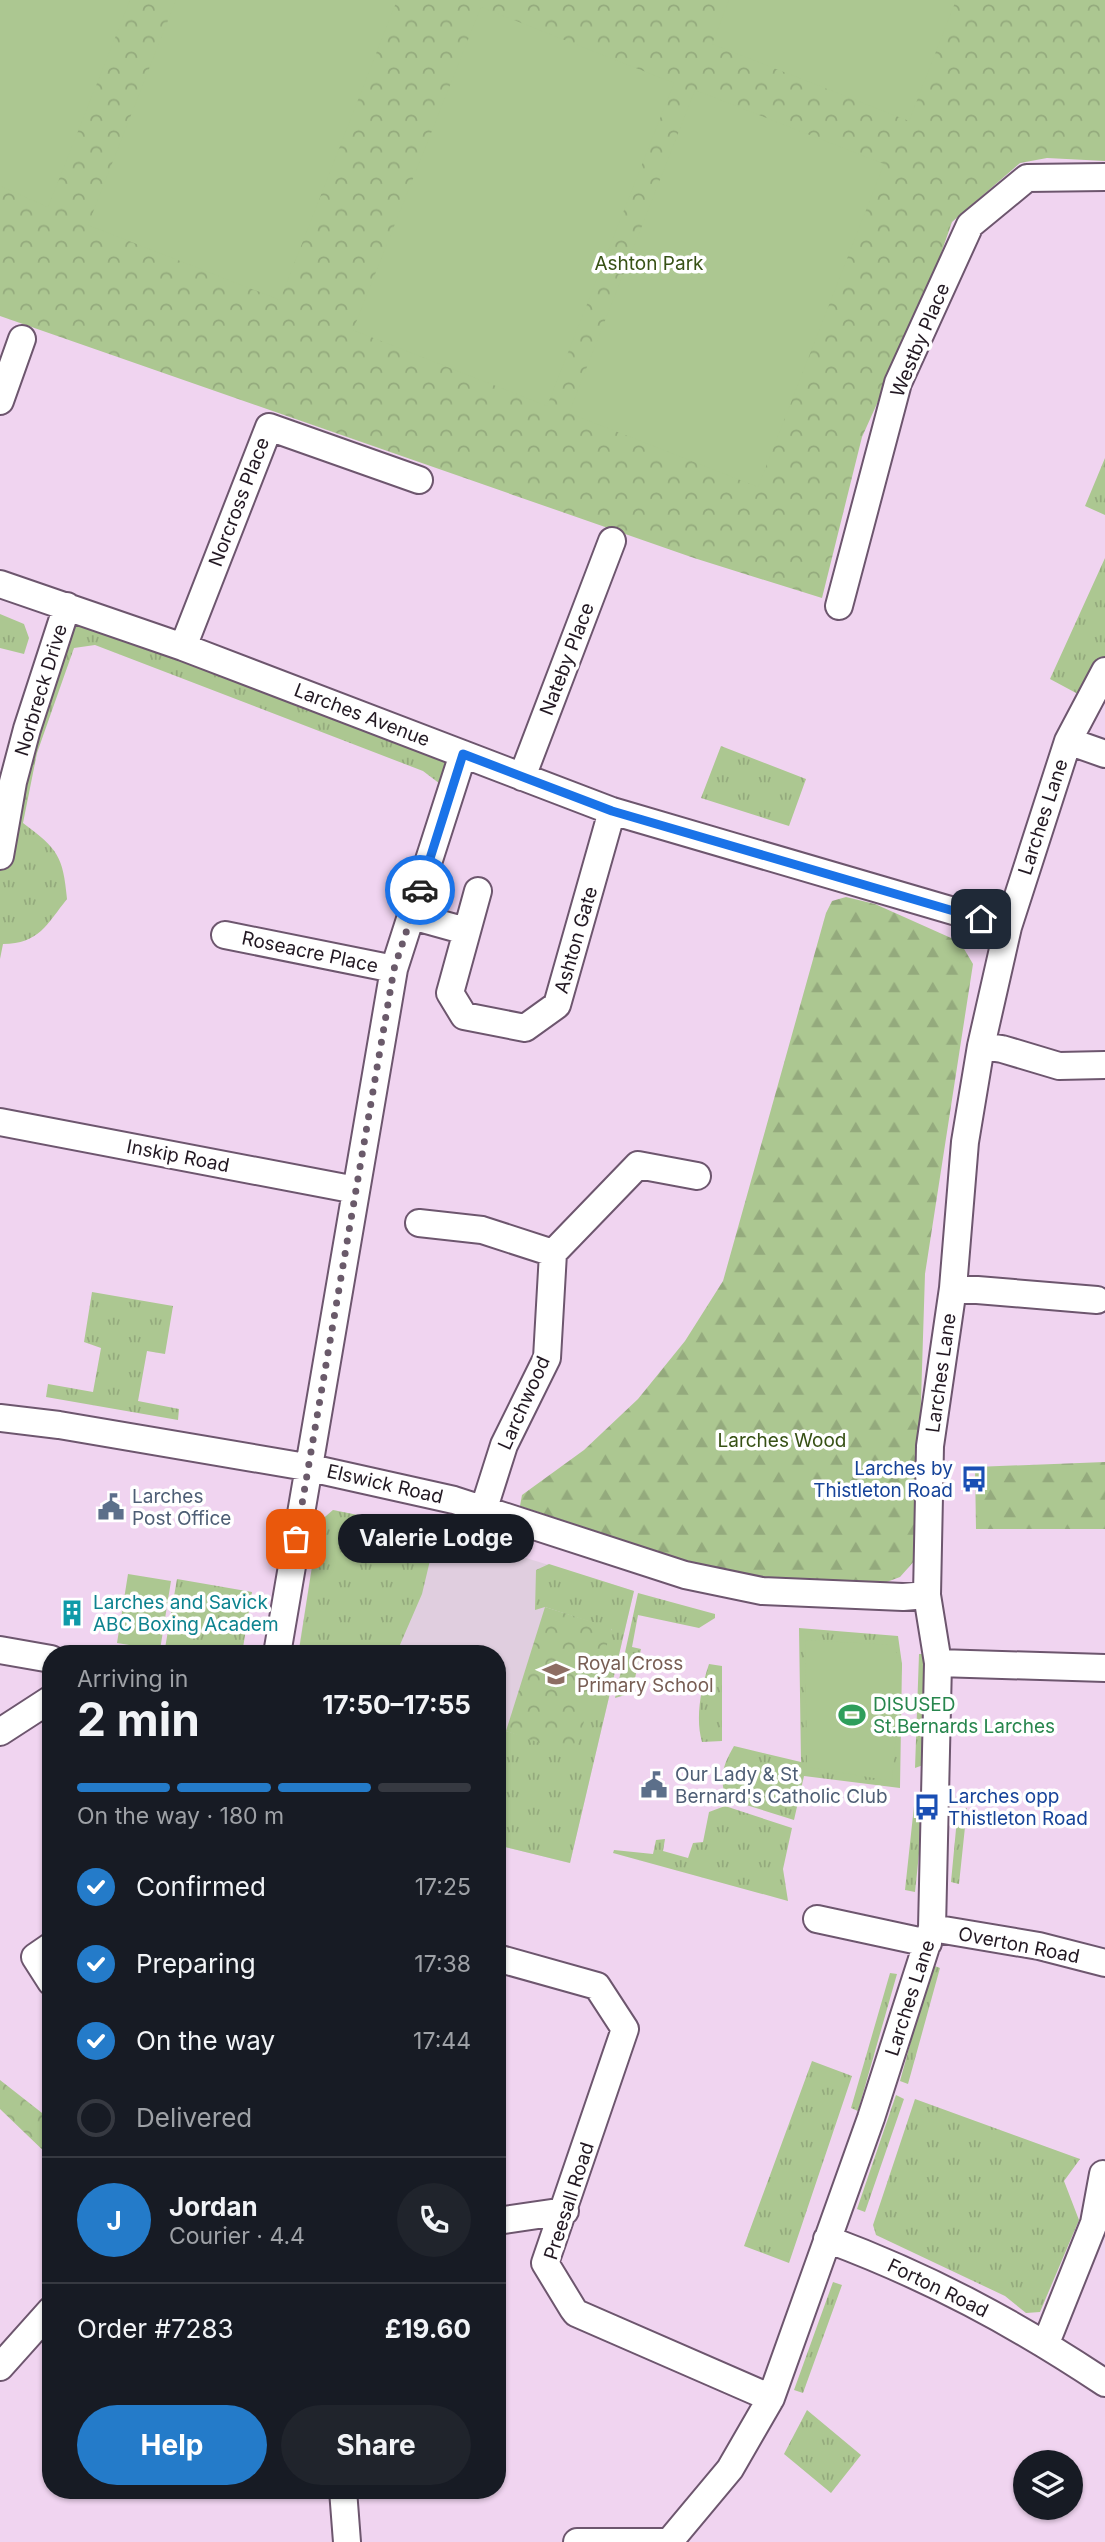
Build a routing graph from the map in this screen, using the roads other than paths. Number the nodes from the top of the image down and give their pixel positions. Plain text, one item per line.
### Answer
1 (1105, 177) edge
2 (22, 339) dead end
3 (0, 401) edge
4 (419, 480) dead end
5 (612, 541) dead end
6 (0, 584) edge
7 (67, 606) junction
8 (839, 606) dead end
9 (183, 647) junction
10 (1105, 671) edge
11 (1068, 741) junction
12 (463, 754) junction
13 (1105, 754) edge
14 (522, 777) junction
15 (612, 811) junction
16 (0, 856) edge
17 (478, 891) dead end
18 (412, 916) junction
19 (1008, 927) junction
20 (466, 932) junction
21 (225, 935) dead end
22 (394, 969) junction
23 (981, 1046) junction
24 (1105, 1065) edge
25 (0, 1122) edge
26 (697, 1176) dead end
27 (356, 1190) junction
28 (419, 1223) dead end
29 (553, 1253) junction
30 (953, 1288) junction
31 (1097, 1300) dead end
32 (0, 1418) edge
33 (306, 1467) junction
34 (484, 1508) junction
35 (928, 1595) junction
36 (278, 1645) edge
37 (0, 1650) edge
38 (42, 1657) edge
39 (938, 1663) junction
40 (1105, 1668) edge
41 (42, 1705) edge
42 (0, 1732) edge
43 (817, 1919) dead end
44 (930, 1936) junction
45 (42, 1952) edge
46 (506, 1961) edge
47 (1105, 1963) edge
48 (42, 1968) edge
49 (1103, 2174) edge
50 (565, 2211) junction
51 (506, 2220) edge
52 (827, 2239) junction
53 (42, 2320) edge
54 (1046, 2343) junction
55 (0, 2367) edge
56 (1105, 2383) edge
57 (771, 2398) junction
58 (344, 2499) edge
59 (347, 2542) edge
60 (577, 2542) edge
61 (669, 2542) edge

1 - 8 street, Westby Place
2 - 3 street
4 - 9 street, Norcross Place
5 - 14 street, Nateby Place
6 - 7 street, Larches Avenue
7 - 9 street, Larches Avenue
7 - 16 street, Norbreck Drive
9 - 12 street, Larches Avenue
10 - 11 street, Larches Lane
11 - 13 street
11 - 19 street, Larches Lane
12 - 14 street, Larches Avenue
12 - 18 street
14 - 15 street, Larches Avenue
15 - 19 street, Larches Avenue
15 - 20 street, Ashton Gate
17 - 20 street, Ashton Gate
18 - 20 street
18 - 22 street
19 - 23 street, Larches Lane
21 - 22 street, Roseacre Place
22 - 27 street
23 - 24 street
23 - 30 street, Larches Lane
25 - 27 street, Inskip Road
26 - 29 street
27 - 33 street
28 - 29 street
29 - 34 street, Larchwood
30 - 31 street
30 - 35 street, Larches Lane
32 - 33 street, Elswick Road
33 - 34 street, Elswick Road
33 - 36 street
34 - 35 street, Elswick Road
35 - 39 street, Larches Lane
37 - 38 street
39 - 40 street
39 - 44 street, Larches Lane
41 - 42 street
43 - 44 street, Overton Road
44 - 47 street, Overton Road
44 - 52 street, Larches Lane
45 - 48 street
46 - 50 street, Preesall Road
49 - 54 street
50 - 51 street
50 - 57 street, Preesall Road
52 - 54 street, Forton Road
52 - 57 street, Larches Lane
53 - 55 street
54 - 56 street, Forton Road
57 - 61 street, Larches Lane
58 - 59 street
60 - 61 street, Larches Lane

